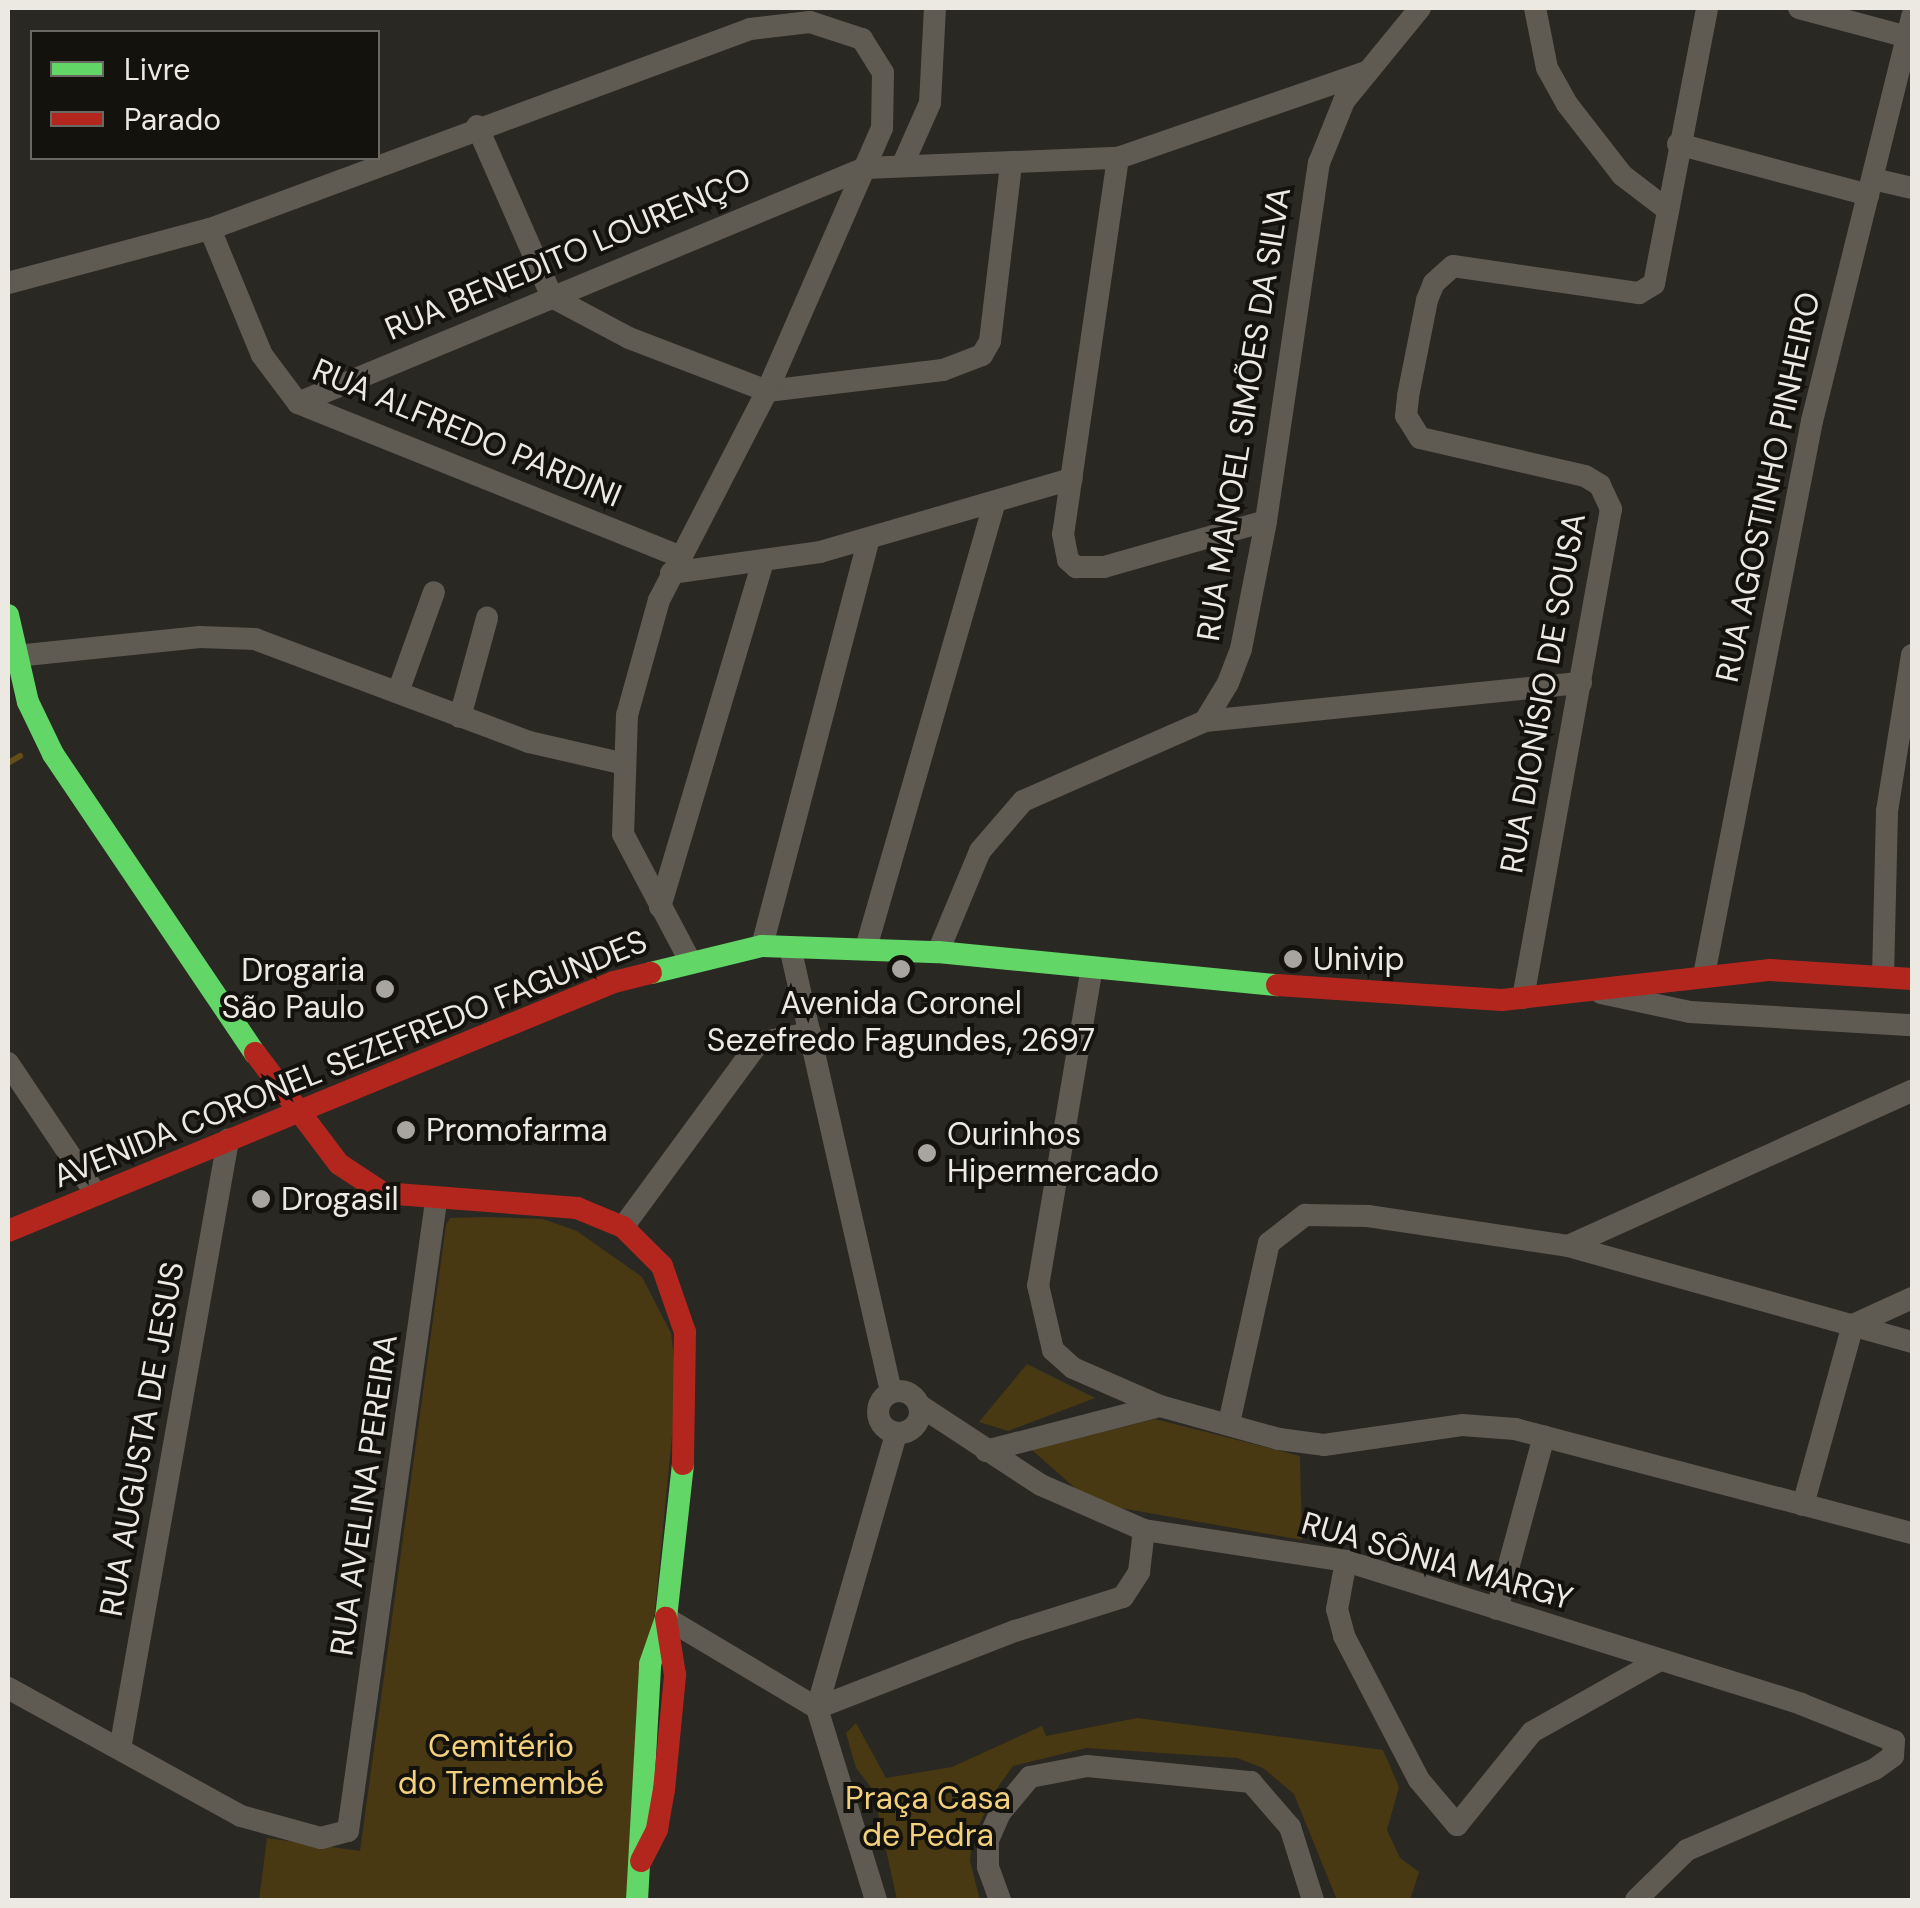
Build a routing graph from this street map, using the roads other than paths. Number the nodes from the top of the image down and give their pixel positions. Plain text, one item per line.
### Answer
1 (935, 8) edge
2 (1420, 8) edge
3 (1535, 8) edge
4 (1707, 8) edge
5 (1799, 8) edge
6 (1910, 26) edge
7 (1366, 72) junction
8 (478, 126) junction
9 (1678, 144) junction
10 (1118, 158) junction
11 (903, 164) junction
12 (1011, 165) junction
13 (865, 168) junction
14 (1870, 187) junction
15 (1912, 188) edge
16 (1668, 210) junction
17 (210, 229) junction
18 (8, 283) edge
19 (552, 297) junction
20 (767, 391) junction
21 (298, 403) junction
22 (1072, 479) junction
23 (994, 505) junction
24 (1266, 520) junction
25 (869, 539) junction
26 (675, 564) junction
27 (762, 564) junction
28 (434, 592) dead end
29 (8, 615) edge
30 (487, 618) dead end
31 (1912, 655) edge
32 (16, 656) junction
33 (1581, 684) junction
34 (398, 692) junction
35 (460, 717) junction
36 (1206, 722) junction
37 (1903, 757) edge
38 (621, 762) junction
39 (660, 907) junction
40 (762, 946) junction
41 (790, 946) junction
42 (866, 948) junction
43 (938, 952) junction
44 (689, 959) junction
45 (1092, 967) junction
46 (1704, 975) junction
47 (1883, 976) junction
48 (1912, 980) edge
49 (1588, 990) junction
50 (1523, 998) junction
51 (1912, 1025) edge
52 (810, 1033) junction
53 (8, 1062) edge
54 (1912, 1091) edge
55 (295, 1112) junction
56 (228, 1140) junction
57 (96, 1194) junction
58 (436, 1202) junction
59 (623, 1227) junction
60 (8, 1231) edge
61 (1568, 1246) junction
62 (1912, 1298) edge
63 (1853, 1325) junction
64 (1912, 1342) edge
65 (891, 1392) junction
66 (919, 1405) junction
67 (1160, 1406) junction
68 (1230, 1423) junction
69 (896, 1434) junction
70 (1544, 1436) junction
71 (986, 1451) junction
72 (1802, 1504) junction
73 (1144, 1530) junction
74 (1912, 1533) edge
75 (1346, 1562) junction
76 (1498, 1610) junction
77 (666, 1618) junction
78 (1660, 1660) junction
79 (8, 1688) edge
80 (817, 1708) junction
81 (120, 1749) junction
82 (638, 1900) edge
83 (876, 1900) edge
84 (1000, 1900) edge
85 (1313, 1900) edge
86 (1636, 1900) edge

1 - 11 street
2 - 7 street, RUA MANOEL SIMÕES DA SILVA
3 - 16 street
4 - 9 street
5 - 6 street
6 - 14 street, RUA AGOSTINHO PINHEIRO
7 - 10 street, RUA BENEDITO LOURENÇO
7 - 24 street, RUA MANOEL SIMÕES DA SILVA
8 - 13 street
8 - 17 street
8 - 19 street
9 - 14 street
9 - 16 street
10 - 12 street, RUA BENEDITO LOURENÇO
10 - 22 street
11 - 12 street, RUA BENEDITO LOURENÇO
11 - 13 street, RUA BENEDITO LOURENÇO
12 - 20 street
13 - 19 street, RUA BENEDITO LOURENÇO
13 - 20 street
14 - 15 street
14 - 46 street, RUA AGOSTINHO PINHEIRO
16 - 33 street, RUA DIONÍSIO DE SOUSA
17 - 18 street
17 - 21 street, RUA ALFREDO PARDINI
19 - 20 street
19 - 21 street, RUA BENEDITO LOURENÇO
20 - 26 street
21 - 26 street, RUA ALFREDO PARDINI
22 - 23 street
22 - 24 street
23 - 25 street
23 - 42 street
24 - 36 street, RUA MANOEL SIMÕES DA SILVA
25 - 27 street
25 - 40 street
26 - 27 street
26 - 38 street
27 - 39 street
28 - 34 street
29 - 32 main road
30 - 35 street
31 - 37 street
32 - 34 street
32 - 55 main road
33 - 36 street
33 - 50 street, RUA DIONÍSIO DE SOUSA
34 - 35 street
35 - 38 street
36 - 43 street
37 - 47 street
38 - 39 street
39 - 44 street
40 - 41 main road, AVENIDA CORONEL SEZEFREDO FAGUNDES
40 - 44 main road, AVENIDA CORONEL SEZEFREDO FAGUNDES
41 - 42 main road, AVENIDA CORONEL SEZEFREDO FAGUNDES
41 - 52 street
42 - 43 main road, AVENIDA CORONEL SEZEFREDO FAGUNDES
43 - 45 main road, AVENIDA CORONEL SEZEFREDO FAGUNDES
44 - 55 main road, AVENIDA CORONEL SEZEFREDO FAGUNDES
45 - 50 main road, AVENIDA CORONEL SEZEFREDO FAGUNDES
45 - 67 street
46 - 47 main road, AVENIDA CORONEL SEZEFREDO FAGUNDES
46 - 49 main road, AVENIDA CORONEL SEZEFREDO FAGUNDES
47 - 48 main road, AVENIDA CORONEL SEZEFREDO FAGUNDES
49 - 50 main road, AVENIDA CORONEL SEZEFREDO FAGUNDES
49 - 51 street
52 - 59 street
52 - 65 street
53 - 57 street
54 - 61 street
55 - 56 main road, AVENIDA CORONEL SEZEFREDO FAGUNDES
55 - 58 main road
56 - 57 main road, AVENIDA CORONEL SEZEFREDO FAGUNDES
56 - 81 street, RUA AUGUSTA DE JESUS
57 - 60 main road, AVENIDA CORONEL SEZEFREDO FAGUNDES
58 - 59 main road
58 - 81 street, RUA AVELINA PEREIRA
59 - 77 main road
61 - 63 street
61 - 68 street
62 - 63 street
63 - 64 street
63 - 72 street
65 - 66 street, RUA SÔNIA MARGY
65 - 69 street
66 - 69 street
66 - 71 street, RUA SÔNIA MARGY
67 - 68 street
67 - 71 street
68 - 70 street
69 - 80 street
70 - 72 street
70 - 76 street
71 - 73 street, RUA SÔNIA MARGY
72 - 74 street
73 - 75 street, RUA SÔNIA MARGY
73 - 80 street
75 - 76 street, RUA SÔNIA MARGY
75 - 78 street
76 - 78 street, RUA SÔNIA MARGY
77 - 80 street
77 - 82 main road
78 - 86 street, RUA SÔNIA MARGY
79 - 81 street
80 - 83 street
84 - 85 street

